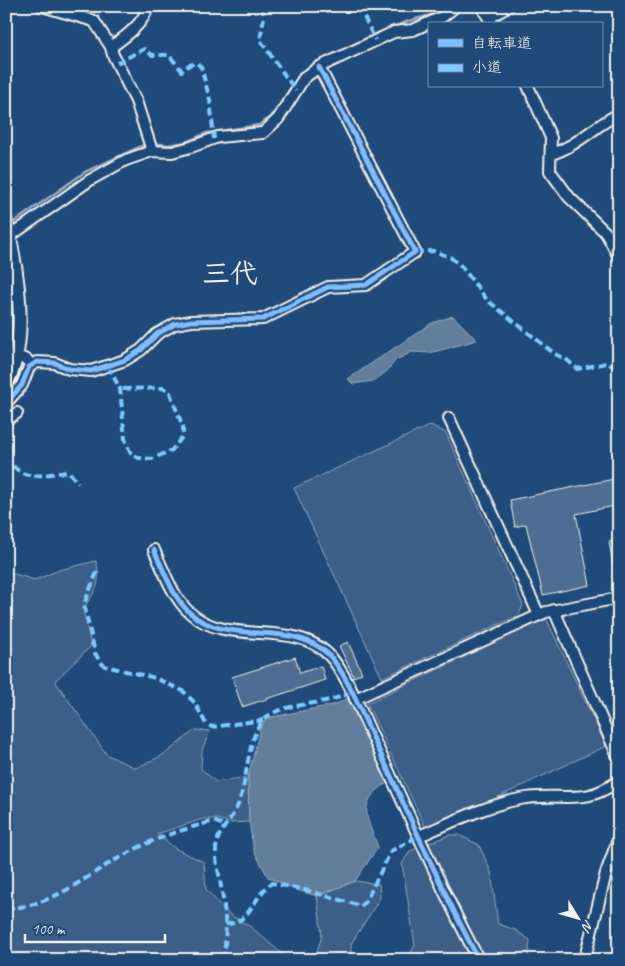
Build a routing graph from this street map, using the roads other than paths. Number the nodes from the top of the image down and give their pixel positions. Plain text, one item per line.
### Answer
1 (42, 6) edge
2 (148, 6) edge
3 (456, 6) edge
4 (481, 6) edge
5 (509, 6) edge
6 (490, 21) edge
7 (431, 22) edge
8 (428, 23) edge
9 (111, 47) junction
10 (319, 67) junction
11 (529, 88) edge
12 (619, 114) edge
13 (152, 151) junction
14 (551, 154) junction
15 (6, 221) edge
16 (10, 236) junction
17 (619, 257) edge
18 (16, 356) junction
19 (32, 365) junction
20 (6, 384) edge
21 (6, 403) edge
22 (17, 414) dead end
23 (449, 418) dead end
24 (6, 420) edge
25 (154, 550) dead end
26 (619, 598) edge
27 (554, 610) junction
28 (539, 615) junction
29 (355, 699) junction
30 (619, 760) edge
31 (619, 780) edge
32 (419, 836) junction
33 (619, 837) edge
34 (479, 960) edge
35 (579, 960) edge

1 - 9 street
2 - 9 street
3 - 7 street
4 - 6 street
5 - 6 street
8 - 10 street
9 - 13 street
10 - 13 street
10 - 19 street
11 - 14 street
12 - 14 street
13 - 16 street
14 - 17 street
15 - 16 main road
16 - 18 main road
18 - 19 street
18 - 20 main road
19 - 21 street
22 - 24 street
23 - 28 street
25 - 29 street
26 - 27 street
27 - 28 street
27 - 30 street
28 - 29 street
29 - 32 street
31 - 32 street
32 - 34 street
33 - 35 street

